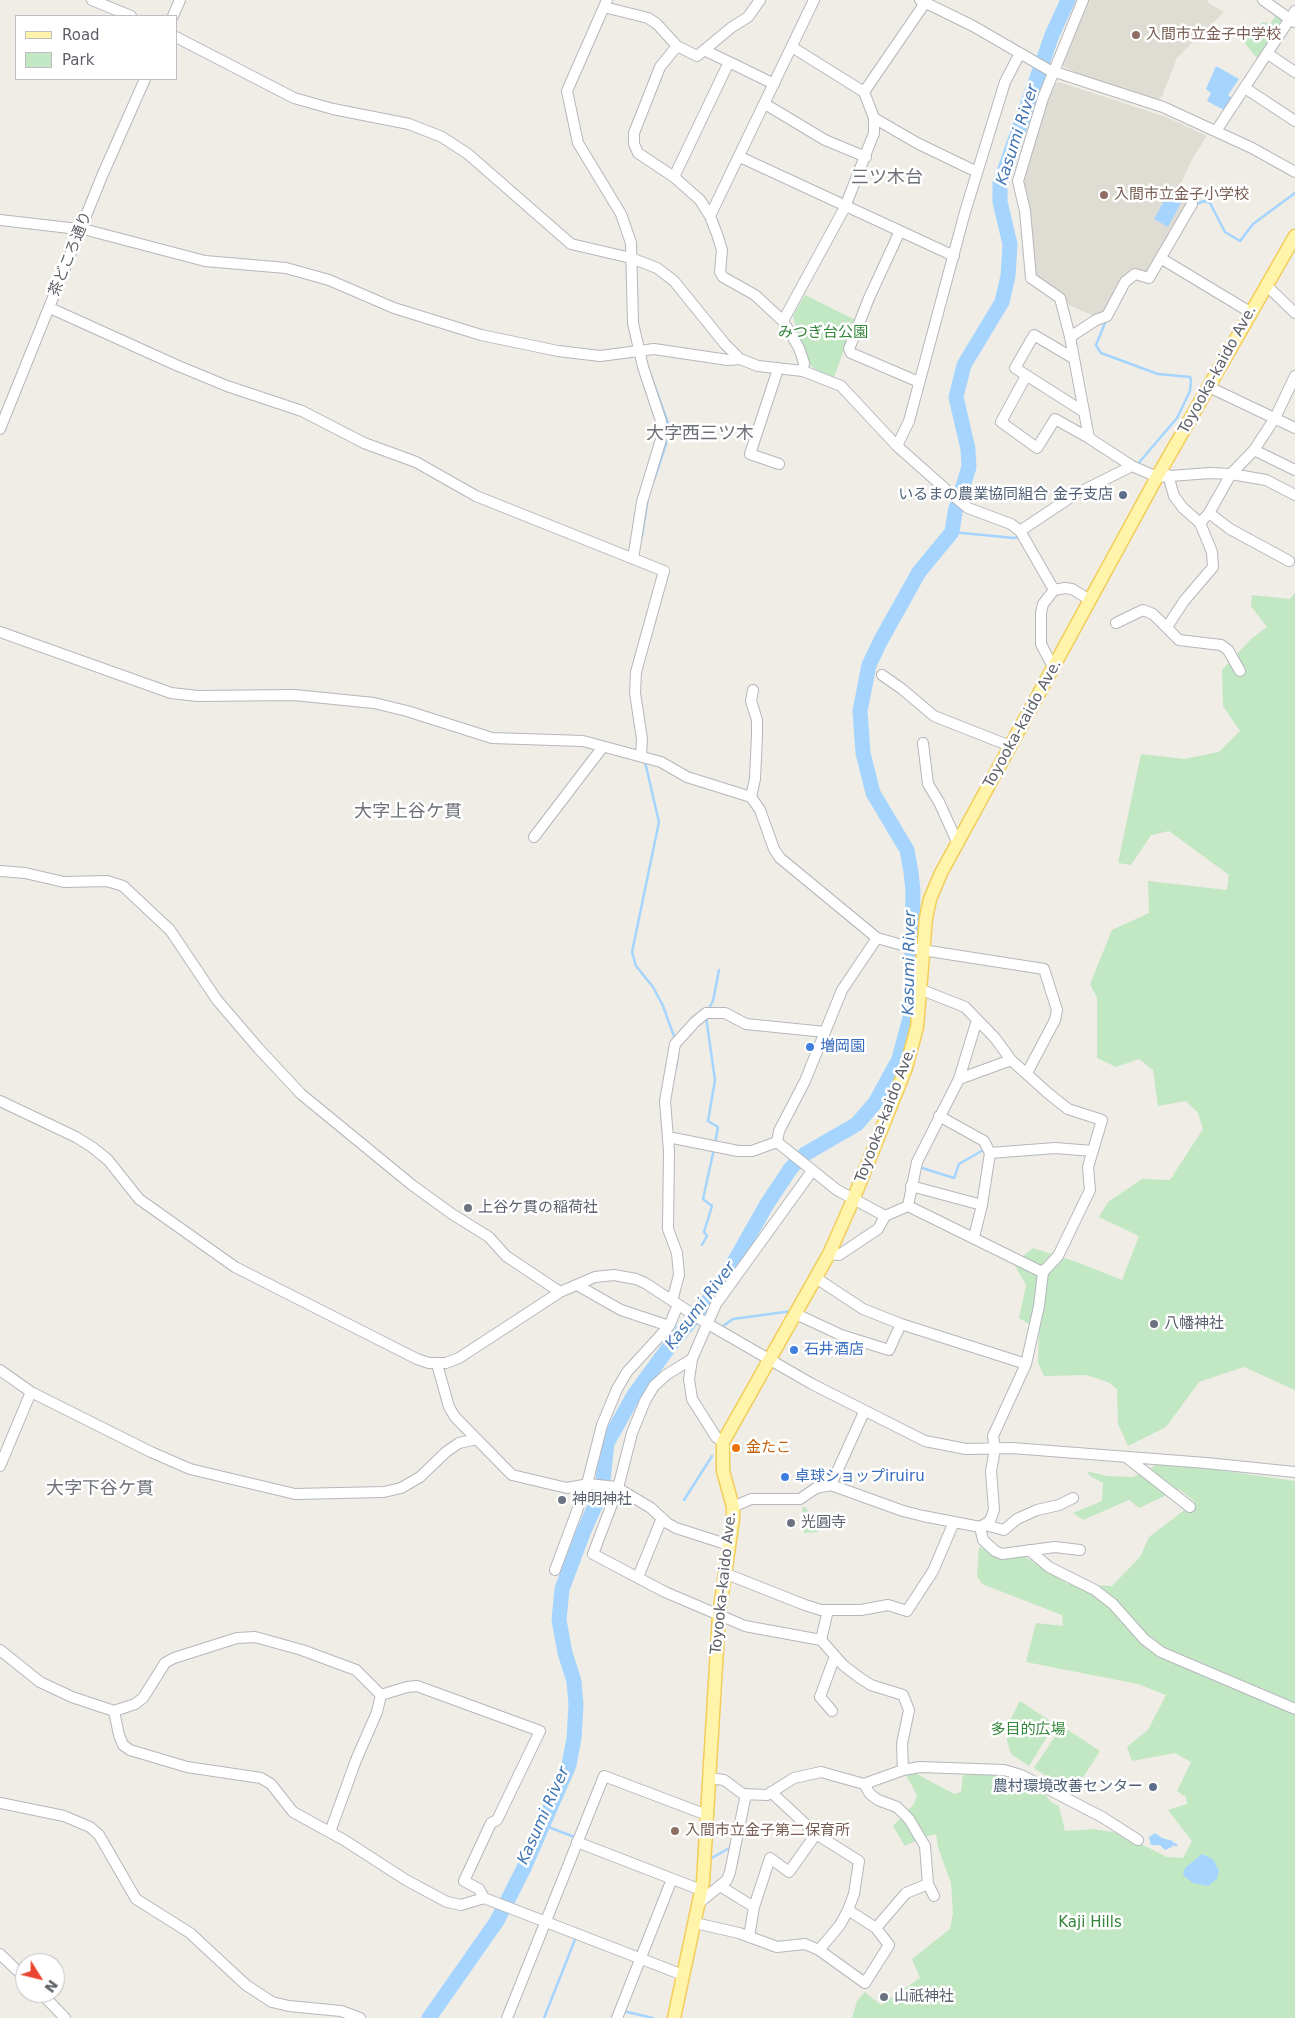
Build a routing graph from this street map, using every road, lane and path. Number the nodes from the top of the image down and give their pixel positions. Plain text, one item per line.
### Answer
1 (92, 0) edge
2 (180, 0) edge
3 (760, 0) edge
4 (814, 0) edge
5 (1083, 0) edge
6 (1263, 0) edge
7 (927, 2) edge
8 (605, 4) edge
9 (129, 15) edge
10 (173, 15) edge
11 (1293, 18) edge
12 (178, 38) edge
13 (677, 46) junction
14 (792, 47) junction
15 (704, 50) junction
16 (1024, 54) junction
17 (1268, 54) junction
18 (729, 62) junction
19 (1052, 71) junction
20 (1295, 72) edge
21 (145, 80) edge
22 (774, 84) junction
23 (1245, 88) junction
24 (864, 92) junction
25 (765, 104) junction
26 (874, 118) junction
27 (1295, 121) edge
28 (1216, 131) junction
29 (740, 157) junction
30 (866, 157) junction
31 (977, 172) junction
32 (1295, 172) edge
33 (674, 177) junction
34 (1192, 204) dead end
35 (845, 207) junction
36 (710, 216) junction
37 (0, 220) edge
38 (80, 230) junction
39 (900, 231) junction
40 (1295, 236) edge
41 (954, 256) junction
42 (632, 258) junction
43 (1162, 259) junction
44 (1266, 285) junction
45 (50, 308) junction
46 (1250, 312) junction
47 (1295, 313) edge
48 (782, 321) junction
49 (1070, 337) junction
50 (638, 350) junction
51 (1073, 358) junction
52 (740, 359) junction
53 (778, 369) junction
54 (803, 371) junction
55 (1026, 376) junction
56 (1295, 376) edge
57 (919, 382) junction
58 (1209, 387) junction
59 (1084, 412) junction
60 (1275, 418) junction
61 (1295, 428) edge
62 (0, 429) edge
63 (1089, 438) junction
64 (897, 446) junction
65 (1254, 450) junction
66 (779, 464) dead end
67 (1132, 466) junction
68 (1295, 470) edge
69 (1231, 474) junction
70 (1162, 476) junction
71 (1295, 494) edge
72 (1208, 513) junction
73 (1200, 523) junction
74 (1021, 534) junction
75 (633, 560) junction
76 (1289, 562) dead end
77 (1054, 590) junction
78 (1090, 600) junction
79 (1116, 623) dead end
80 (1167, 627) junction
81 (0, 632) edge
82 (1054, 669) junction
83 (1240, 671) dead end
84 (882, 675) dead end
85 (753, 690) dead end
86 (923, 742) dead end
87 (1010, 746) junction
88 (602, 748) junction
89 (641, 756) junction
90 (751, 797) junction
91 (534, 837) dead end
92 (958, 844) junction
93 (0, 871) edge
94 (877, 938) junction
95 (920, 949) junction
96 (922, 990) junction
97 (977, 1020) junction
98 (825, 1032) junction
99 (1011, 1060) junction
100 (1027, 1073) junction
101 (959, 1079) junction
102 (0, 1101) edge
103 (939, 1116) junction
104 (668, 1137) junction
105 (777, 1142) junction
106 (1093, 1151) junction
107 (990, 1153) junction
108 (812, 1171) junction
109 (911, 1186) junction
110 (853, 1200) junction
111 (982, 1205) junction
112 (908, 1206) junction
113 (886, 1216) junction
114 (974, 1237) junction
115 (829, 1254) junction
116 (1045, 1270) junction
117 (816, 1278) junction
118 (577, 1284) junction
119 (560, 1292) junction
120 (678, 1305) junction
121 (796, 1314) junction
122 (706, 1323) junction
123 (901, 1324) junction
124 (669, 1326) junction
125 (692, 1359) junction
126 (770, 1360) junction
127 (438, 1364) junction
128 (1026, 1364) junction
129 (0, 1370) edge
130 (32, 1392) junction
131 (864, 1412) junction
132 (477, 1439) junction
133 (723, 1442) junction
134 (995, 1449) junction
135 (1126, 1457) junction
136 (0, 1466) edge
137 (1295, 1472) edge
138 (588, 1484) junction
139 (831, 1484) junction
140 (617, 1488) junction
141 (1073, 1498) dead end
142 (733, 1507) junction
143 (1190, 1507) dead end
144 (662, 1518) junction
145 (954, 1522) junction
146 (983, 1526) junction
147 (729, 1545) junction
148 (1029, 1550) junction
149 (1080, 1550) dead end
150 (555, 1570) dead end
151 (724, 1573) junction
152 (638, 1578) junction
153 (828, 1610) junction
154 (719, 1615) junction
155 (821, 1640) junction
156 (0, 1650) edge
157 (835, 1656) junction
158 (381, 1695) junction
159 (1295, 1709) edge
160 (114, 1711) junction
161 (832, 1711) dead end
162 (903, 1770) junction
163 (709, 1778) junction
164 (864, 1784) junction
165 (771, 1792) junction
166 (746, 1794) junction
167 (0, 1803) edge
168 (707, 1815) junction
169 (330, 1832) junction
170 (816, 1834) junction
171 (1138, 1840) dead end
172 (577, 1842) junction
173 (672, 1879) junction
174 (928, 1884) junction
175 (720, 1886) junction
176 (701, 1896) junction
177 (934, 1896) dead end
178 (487, 1899) junction
179 (754, 1908) junction
180 (848, 1910) junction
181 (545, 1921) junction
182 (695, 1923) junction
183 (876, 1928) junction
184 (750, 1937) junction
185 (819, 1950) junction
186 (0, 1954) edge
187 (640, 1958) junction
188 (15, 1968) edge
189 (683, 1975) junction
190 (51, 2003) edge
191 (65, 2018) edge
192 (360, 2018) edge
193 (507, 2018) edge
194 (617, 2018) edge
195 (674, 2018) edge

1 - 9 street
2 - 10 street
3 - 15 street
4 - 14 street
5 - 19 street
6 - 11 street
7 - 16 street
7 - 24 street
8 - 13 street
8 - 42 street
11 - 17 street
12 - 42 street
13 - 15 street
13 - 33 street
14 - 22 street
14 - 24 street
15 - 18 street
16 - 19 street
16 - 31 street
17 - 20 street
17 - 23 street
18 - 22 street
18 - 33 street
19 - 28 street
19 - 49 street
21 - 38 street, 茶どころ通り
22 - 25 street
23 - 27 street
23 - 28 street
24 - 26 street
25 - 29 street
25 - 30 street
26 - 30 street
26 - 31 street
28 - 32 street
29 - 35 street
29 - 36 street
30 - 35 street
31 - 41 street
33 - 36 street
34 - 43 street
35 - 39 street
35 - 48 street
36 - 48 street
37 - 38 street
38 - 45 street, 茶どころ通り
38 - 50 street
39 - 41 street
39 - 57 street
40 - 44 main road, Toyooka-kaido Ave.
41 - 57 street
42 - 50 street
42 - 52 street
43 - 46 street
43 - 49 street
44 - 46 main road, Toyooka-kaido Ave.
44 - 47 street
45 - 62 street, 茶どころ通り
45 - 75 street
46 - 58 main road, Toyooka-kaido Ave.
48 - 54 street
49 - 51 street
50 - 52 street
50 - 75 street
51 - 55 street
51 - 59 street
52 - 53 street
53 - 54 street
53 - 66 street
54 - 64 street
55 - 59 street
55 - 63 street
56 - 60 street
57 - 64 street
58 - 60 street
58 - 70 main road, Toyooka-kaido Ave.
59 - 63 street
60 - 61 street
60 - 65 street
63 - 67 street
64 - 74 street
65 - 68 street
65 - 69 street
67 - 70 street
67 - 74 street
69 - 70 street
69 - 71 street
69 - 72 street
70 - 73 street
70 - 78 main road, Toyooka-kaido Ave.
72 - 73 street
72 - 76 street
73 - 80 street
74 - 77 street
75 - 89 street
77 - 78 street
77 - 82 street
78 - 82 main road, Toyooka-kaido Ave.
79 - 80 street
80 - 83 street
81 - 88 street
82 - 87 main road, Toyooka-kaido Ave.
84 - 87 street
85 - 90 street
86 - 92 street
87 - 92 main road, Toyooka-kaido Ave.
88 - 89 street
88 - 91 street
89 - 90 street
90 - 94 street
92 - 95 main road, Toyooka-kaido Ave.
93 - 119 street
94 - 95 street
94 - 98 street
95 - 96 main road, Toyooka-kaido Ave.
95 - 100 street
96 - 97 street
96 - 110 main road, Toyooka-kaido Ave.
97 - 99 street
97 - 101 street
98 - 104 street
98 - 105 street
99 - 100 street
99 - 101 street
100 - 106 street
101 - 103 street
102 - 127 street
103 - 107 street
103 - 109 street
104 - 105 street
104 - 120 street
105 - 108 street
106 - 107 street
106 - 116 street
107 - 111 street
108 - 110 street
108 - 122 street
109 - 111 street
109 - 112 street
110 - 113 street
110 - 115 main road, Toyooka-kaido Ave.
111 - 114 street
112 - 113 street
112 - 114 street
113 - 115 street
114 - 116 street
115 - 117 main road, Toyooka-kaido Ave.
116 - 128 street
117 - 121 main road, Toyooka-kaido Ave.
117 - 123 street
118 - 119 street
118 - 120 street
118 - 124 street
119 - 127 street
120 - 122 street
120 - 124 street
121 - 123 street
121 - 126 main road, Toyooka-kaido Ave.
122 - 125 street
122 - 126 street
123 - 128 street
124 - 138 street
125 - 133 street
125 - 140 street
126 - 131 street
126 - 133 main road, Toyooka-kaido Ave.
127 - 132 street
128 - 134 street
129 - 130 street
130 - 132 street
130 - 136 street
131 - 134 street
131 - 139 street
132 - 138 street
133 - 142 main road, Toyooka-kaido Ave.
134 - 135 street
134 - 146 street
135 - 137 street
135 - 143 street
138 - 140 street
138 - 150 street
139 - 142 street
139 - 145 street
140 - 144 street
140 - 152 street
141 - 146 street
142 - 147 main road, Toyooka-kaido Ave.
144 - 147 street
144 - 152 street
145 - 146 street
145 - 153 street
146 - 148 street
147 - 151 main road, Toyooka-kaido Ave.
148 - 149 street
148 - 159 street
151 - 153 street
151 - 154 main road, Toyooka-kaido Ave.
152 - 154 street
153 - 155 street
154 - 155 street
154 - 163 main road, Toyooka-kaido Ave.
155 - 157 street
156 - 160 street
157 - 161 street
157 - 162 street
158 - 160 street
158 - 169 street
158 - 178 street
160 - 169 street
162 - 164 street
162 - 171 street
163 - 166 street
163 - 168 main road, Toyooka-kaido Ave.
164 - 165 street
164 - 174 street
165 - 166 street
165 - 170 street
166 - 175 street
167 - 192 street
168 - 172 street
168 - 176 main road, Toyooka-kaido Ave.
169 - 178 street
170 - 179 street
170 - 180 street
172 - 173 street
172 - 181 street
173 - 176 street
173 - 187 street
174 - 177 street
174 - 183 street
175 - 176 street
175 - 179 street
176 - 182 main road, Toyooka-kaido Ave.
178 - 181 street
179 - 184 street
180 - 183 street
180 - 185 street
181 - 187 street
181 - 193 street
182 - 184 street
182 - 189 main road, Toyooka-kaido Ave.
183 - 185 street
184 - 185 street
186 - 188 street
187 - 189 street
187 - 194 street
189 - 195 main road, Toyooka-kaido Ave.
190 - 191 street

